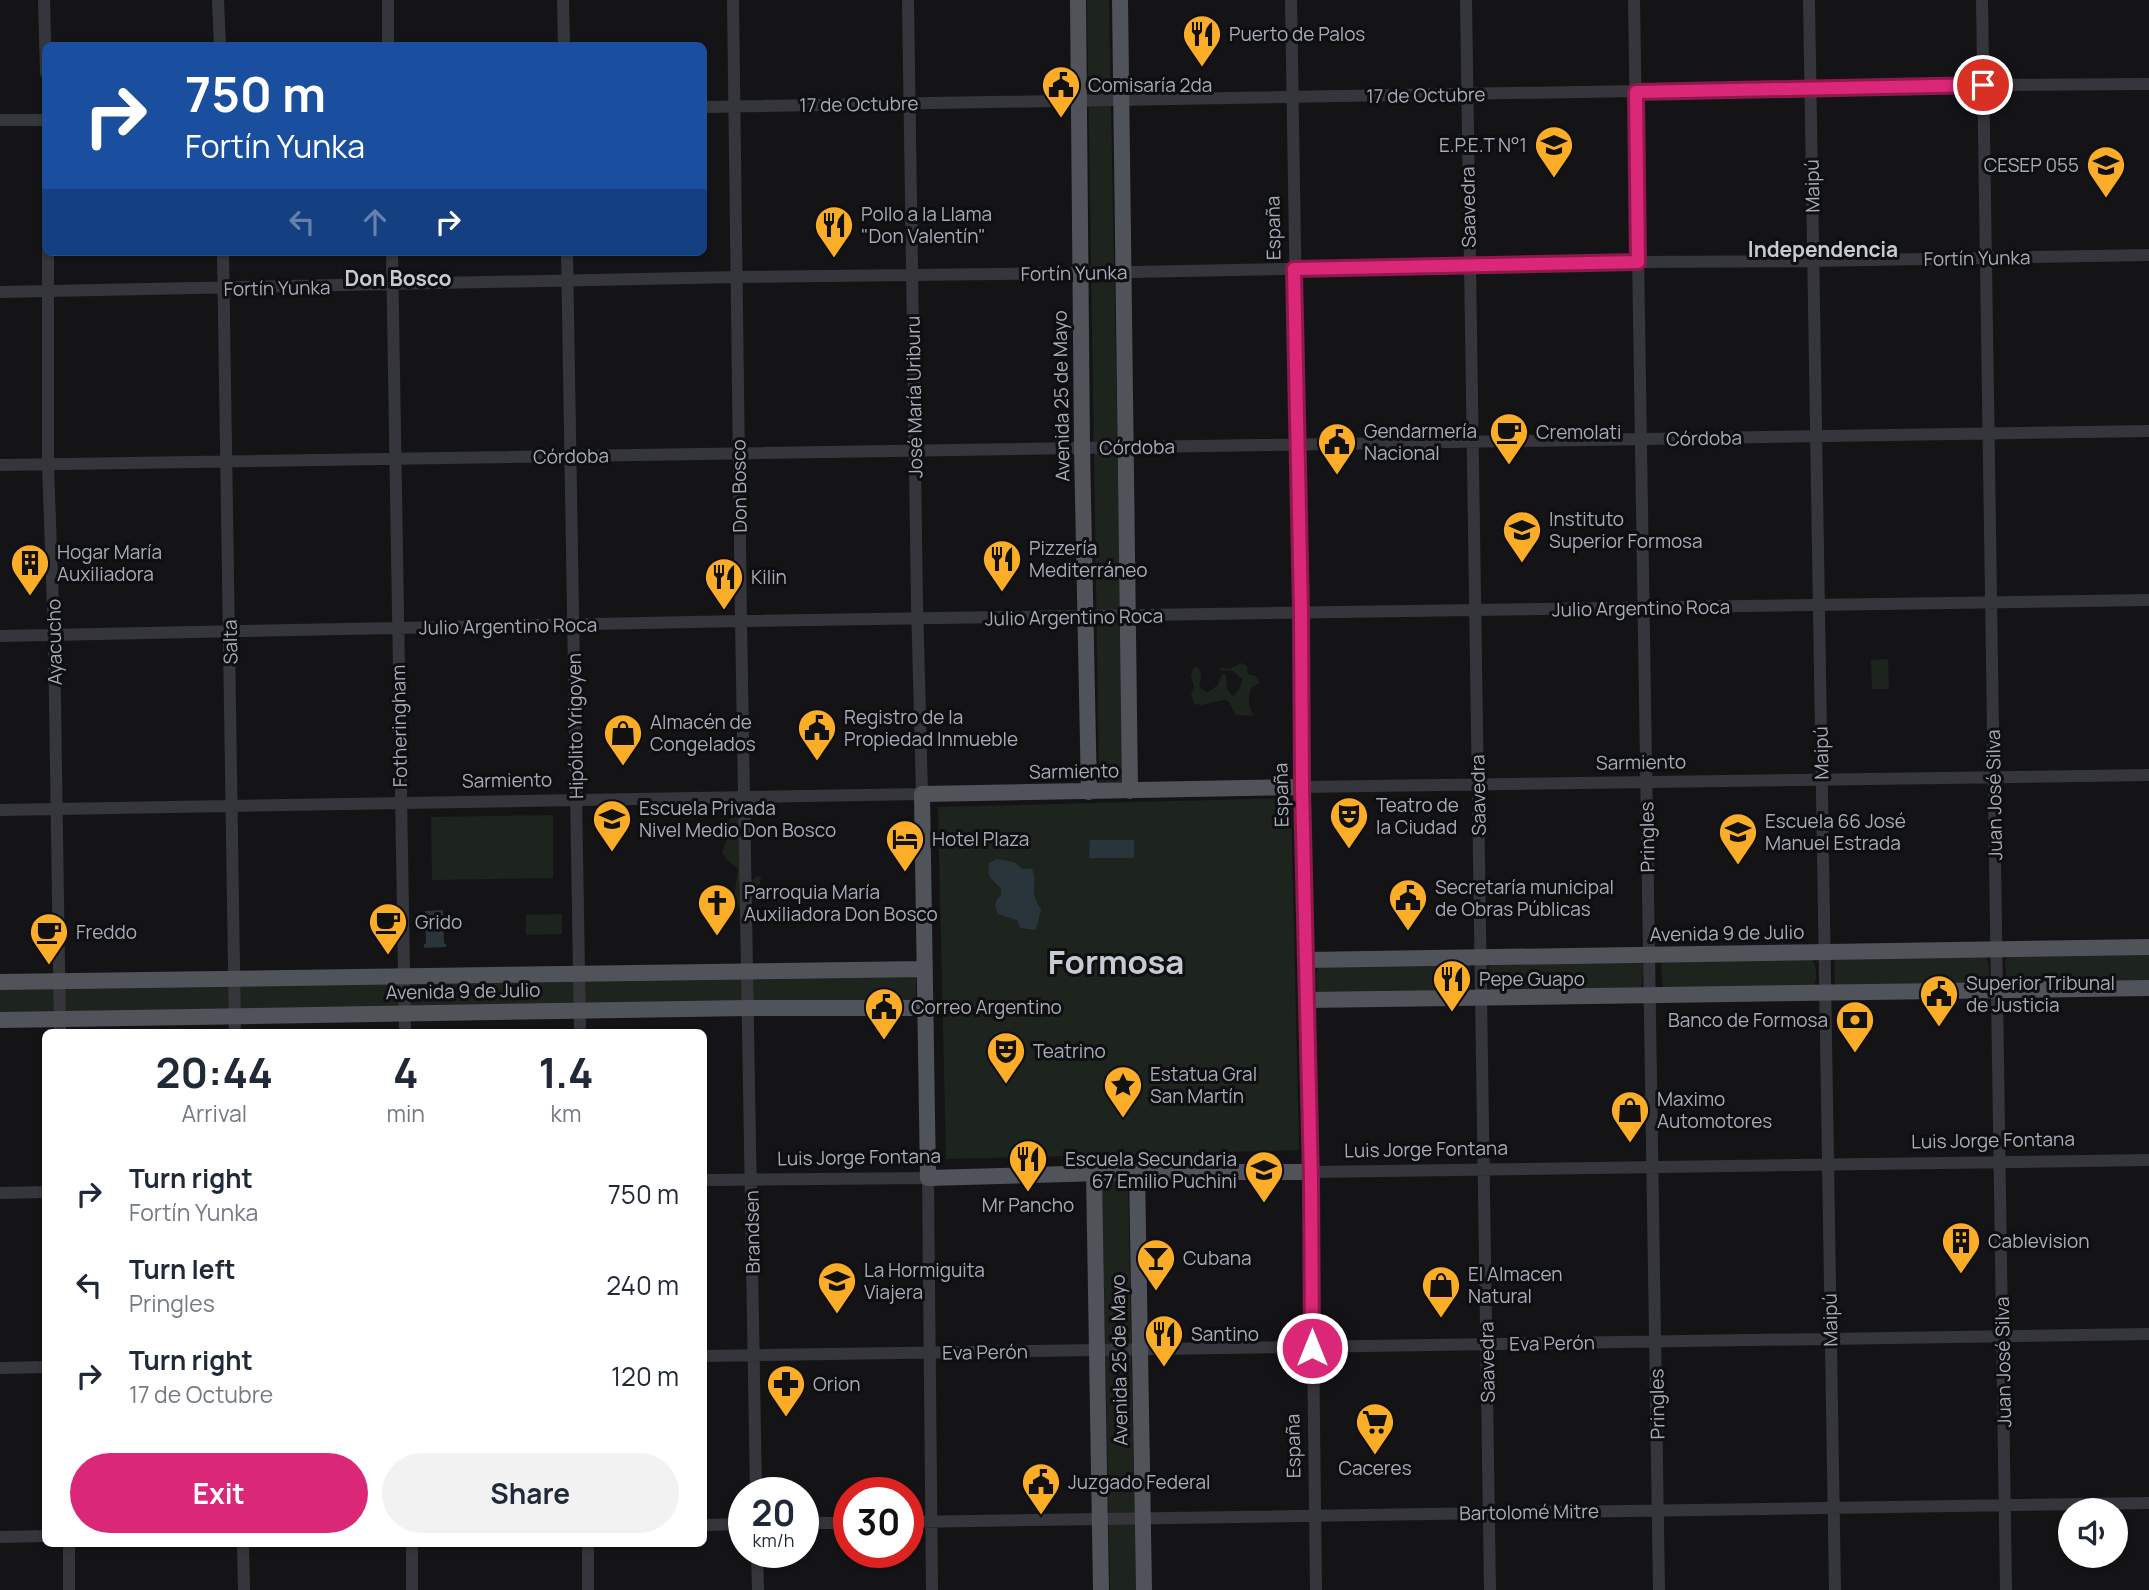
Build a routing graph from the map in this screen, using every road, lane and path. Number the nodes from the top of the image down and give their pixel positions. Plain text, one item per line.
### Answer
1 (44, 0) edge
2 (219, 0) edge
3 (388, 0) edge
4 (563, 0) edge
5 (733, 0) edge
6 (908, 0) edge
7 (1078, 0) edge
8 (1120, 0) edge
9 (1291, 0) edge
10 (1466, 0) edge
11 (1633, 0) edge
12 (1809, 0) edge
13 (1982, 0) edge
14 (45, 42) edge
15 (220, 42) edge
16 (388, 42) edge
17 (564, 42) edge
18 (2149, 84) edge
19 (1983, 85) junction
20 (1810, 89) junction
21 (1636, 92) junction
22 (1466, 95) junction
23 (1292, 98) junction
24 (1079, 100) junction
25 (1121, 100) junction
26 (909, 103) junction
27 (707, 107) edge
28 (734, 107) junction
29 (0, 120) edge
30 (42, 120) edge
31 (2149, 255) edge
32 (48, 256) edge
33 (223, 256) edge
34 (392, 256) edge
35 (567, 256) edge
36 (1986, 257) junction
37 (1813, 261) junction
38 (1638, 262) junction
39 (1469, 267) junction
40 (1294, 269) junction
41 (1123, 272) junction
42 (1081, 274) junction
43 (912, 275) junction
44 (736, 277) junction
45 (568, 281) junction
46 (393, 285) junction
47 (223, 289) junction
48 (48, 291) junction
49 (0, 292) edge
50 (2149, 431) edge
51 (1988, 433) junction
52 (1816, 435) junction
53 (1640, 439) junction
54 (1472, 443) junction
55 (1298, 445) junction
56 (1082, 448) junction
57 (1125, 448) junction
58 (914, 450) junction
59 (738, 453) junction
60 (571, 456) junction
61 (394, 458) junction
62 (225, 461) junction
63 (0, 465) edge
64 (48, 465) junction
65 (2149, 600) edge
66 (1991, 602) junction
67 (1818, 604) junction
68 (1643, 608) junction
69 (1476, 611) junction
70 (1301, 612) junction
71 (1086, 616) junction
72 (1128, 616) junction
73 (917, 619) junction
74 (741, 621) junction
75 (573, 625) junction
76 (397, 628) junction
77 (229, 631) junction
78 (54, 635) junction
79 (0, 636) edge
80 (2149, 775) edge
81 (1994, 777) junction
82 (1821, 779) junction
83 (1645, 783) junction
84 (1478, 786) junction
85 (1302, 788) junction
86 (1130, 791) junction
87 (1089, 792) junction
88 (922, 794) junction
89 (745, 797) junction
90 (576, 801) junction
91 (401, 802) junction
92 (233, 807) junction
93 (58, 809) junction
94 (0, 810) edge
95 (2149, 947) edge
96 (1996, 950) junction
97 (1824, 953) junction
98 (1650, 955) junction
99 (1481, 957) junction
100 (1306, 961) junction
101 (924, 969) junction
102 (748, 972) junction
103 (580, 974) junction
104 (403, 977) junction
105 (235, 980) junction
106 (61, 981) junction
107 (0, 982) edge
108 (2149, 988) edge
109 (1997, 990) junction
110 (1825, 992) junction
111 (1650, 995) junction
112 (1481, 998) junction
113 (1307, 1000) junction
114 (748, 1008) junction
115 (926, 1008) junction
116 (579, 1011) junction
117 (405, 1012) junction
118 (235, 1015) junction
119 (0, 1020) edge
120 (60, 1025) edge
121 (235, 1029) edge
122 (405, 1029) edge
123 (580, 1029) edge
124 (2149, 1160) edge
125 (1999, 1161) junction
126 (1828, 1164) junction
127 (1654, 1166) junction
128 (1485, 1170) junction
129 (1137, 1172) junction
130 (1311, 1172) junction
131 (1094, 1173) junction
132 (928, 1178) junction
133 (707, 1180) edge
134 (751, 1180) junction
135 (42, 1192) edge
136 (0, 1193) edge
137 (2149, 1334) edge
138 (2002, 1335) junction
139 (1830, 1339) junction
140 (1656, 1341) junction
141 (1486, 1345) junction
142 (1312, 1348) junction
143 (1097, 1350) junction
144 (1140, 1350) junction
145 (930, 1353) junction
146 (754, 1355) junction
147 (707, 1356) edge
148 (42, 1367) edge
149 (0, 1368) edge
150 (756, 1477) edge
151 (2149, 1503) edge
152 (2005, 1504) junction
153 (1833, 1507) junction
154 (1659, 1510) junction
155 (1489, 1513) junction
156 (1315, 1515) junction
157 (1100, 1518) junction
158 (1143, 1518) junction
159 (924, 1521) edge
160 (932, 1521) junction
161 (728, 1524) edge
162 (707, 1525) edge
163 (42, 1536) edge
164 (0, 1537) edge
165 (69, 1547) edge
166 (243, 1547) edge
167 (412, 1547) edge
168 (588, 1547) edge
169 (757, 1568) edge
170 (69, 1590) edge
171 (244, 1590) edge
172 (412, 1590) edge
173 (588, 1590) edge
174 (758, 1590) edge
175 (932, 1590) edge
176 (1101, 1590) edge
177 (1144, 1590) edge
178 (1316, 1590) edge
179 (1490, 1590) edge
180 (1659, 1590) edge
181 (1835, 1590) edge
182 (2006, 1590) edge

1 - 14 street
2 - 15 street
3 - 16 street
4 - 17 street
5 - 28 street, Don Bosco
6 - 26 street, José María Uriburu
7 - 24 main road, Avenida 25 de Mayo
8 - 25 main road
9 - 23 street, España
10 - 22 street, Saavedra
11 - 21 street, Pringles
12 - 20 street, Maipú
13 - 19 street, Juan José Silva
18 - 19 street, 17 de Octubre
19 - 20 street, 17 de Octubre
19 - 36 street, Juan José Silva
20 - 21 street, 17 de Octubre
20 - 37 street, Maipú
21 - 22 street, 17 de Octubre
21 - 38 street, Pringles
22 - 23 street, 17 de Octubre
22 - 39 street, Saavedra
23 - 25 street, 17 de Octubre
23 - 40 street, España
24 - 25 street, 17 de Octubre
24 - 26 street, 17 de Octubre
24 - 42 main road, Avenida 25 de Mayo
25 - 41 main road
26 - 28 street, 17 de Octubre
26 - 43 street, José María Uriburu
27 - 28 street, 17 de Octubre
28 - 44 street, Don Bosco
29 - 30 street
31 - 36 street, Fortín Yunka
32 - 48 street, Ayacucho
33 - 47 street, Salta
34 - 46 street, Fotheringham
35 - 45 street, Hipólito Yrigoyen
36 - 37 street, Fortín Yunka
36 - 51 street, Juan José Silva
37 - 38 street, Fortín Yunka
37 - 52 street, Maipú
38 - 39 street, Fortín Yunka
38 - 53 street, Pringles
39 - 40 street, Fortín Yunka
39 - 54 street, Saavedra
40 - 41 street, Fortín Yunka
40 - 55 street, España
41 - 42 street, Fortín Yunka
41 - 57 main road
42 - 43 street, Fortín Yunka
42 - 56 main road, Avenida 25 de Mayo
43 - 44 street, Fortín Yunka
43 - 58 street, José María Uriburu
44 - 45 street, Fortín Yunka
44 - 59 street, Don Bosco
45 - 46 street, Fortín Yunka
45 - 60 street, Hipólito Yrigoyen
46 - 47 street, Fortín Yunka
46 - 61 street, Fotheringham
47 - 48 street, Fortín Yunka
47 - 62 street, Salta
48 - 49 street, Fortín Yunka
48 - 64 street, Ayacucho
50 - 51 street, Córdoba
51 - 52 street, Córdoba
51 - 66 street, Juan José Silva
52 - 53 street, Córdoba
52 - 67 street, Maipú
53 - 54 street, Córdoba
53 - 68 street, Pringles
54 - 55 street, Córdoba
54 - 69 street, Saavedra
55 - 57 street, Córdoba
55 - 70 street, España
56 - 57 street, Córdoba
56 - 58 street, Córdoba
56 - 71 main road, Avenida 25 de Mayo
57 - 72 main road
58 - 59 street, Córdoba
58 - 73 street, José María Uriburu
59 - 60 street, Córdoba
59 - 74 street, Don Bosco
60 - 61 street, Córdoba
60 - 75 street, Hipólito Yrigoyen
61 - 62 street, Córdoba
61 - 76 street, Fotheringham
62 - 64 street, Córdoba
62 - 77 street, Salta
63 - 64 street, Córdoba
64 - 78 street, Ayacucho
65 - 66 street, Julio Argentino Roca
66 - 67 street, Julio Argentino Roca
66 - 81 street, Juan José Silva
67 - 68 street, Julio Argentino Roca
67 - 82 street, Maipú
68 - 69 street, Julio Argentino Roca
68 - 83 street, Pringles
69 - 70 street, Julio Argentino Roca
69 - 84 street, Saavedra
70 - 72 street, Julio Argentino Roca
70 - 85 street, España
71 - 72 street, Julio Argentino Roca
71 - 73 street, Julio Argentino Roca
71 - 87 main road, Avenida 25 de Mayo
72 - 86 main road
73 - 74 street, Julio Argentino Roca
73 - 88 street, José María Uriburu
74 - 75 street, Julio Argentino Roca
74 - 89 street, Don Bosco
75 - 76 street, Julio Argentino Roca
75 - 90 street, Hipólito Yrigoyen
76 - 77 street, Julio Argentino Roca
76 - 91 street, Fotheringham
77 - 78 street, Julio Argentino Roca
77 - 92 street, Salta
78 - 79 street, Julio Argentino Roca
78 - 93 street, Ayacucho
80 - 81 street, Sarmiento
81 - 82 street, Sarmiento
81 - 96 street, Juan José Silva
82 - 83 street, Sarmiento
82 - 97 street, Maipú
83 - 84 street, Sarmiento
83 - 98 street, Pringles
84 - 85 street, Sarmiento
84 - 99 street, Saavedra
85 - 86 main road, Sarmiento
85 - 100 main road, España
86 - 87 main road, Sarmiento
87 - 88 main road, Sarmiento
88 - 89 street, Sarmiento
88 - 101 main road
89 - 90 street, Sarmiento
89 - 102 street, Don Bosco
90 - 91 street, Sarmiento
90 - 103 street, Hipólito Yrigoyen
91 - 92 street, Sarmiento
91 - 104 street, Fotheringham
92 - 93 street, Sarmiento
92 - 105 street, Salta
93 - 94 street, Sarmiento
93 - 106 street, Ayacucho
95 - 96 main road, Avenida 9 de Julio
96 - 97 main road, Avenida 9 de Julio
96 - 109 street, Juan José Silva
97 - 98 main road, Avenida 9 de Julio
97 - 110 street, Maipú
98 - 99 main road, Avenida 9 de Julio
98 - 111 street, Pringles
99 - 100 main road, Avenida 9 de Julio
99 - 112 street, Saavedra
100 - 113 main road, España
101 - 102 main road, Avenida 9 de Julio
101 - 115 main road
102 - 103 main road, Avenida 9 de Julio
102 - 114 street, Brandsen
103 - 104 main road, Avenida 9 de Julio
103 - 116 street, Hipólito Yrigoyen
104 - 105 main road, Avenida 9 de Julio
104 - 117 street, Fotheringham
105 - 106 main road, Avenida 9 de Julio
105 - 118 street, Salta
106 - 107 main road, Avenida 9 de Julio
106 - 120 street, Ayacucho
108 - 109 main road
109 - 110 main road
109 - 125 street, Juan José Silva
110 - 111 main road
110 - 126 street, Maipú
111 - 112 main road
111 - 127 street, Pringles
112 - 113 main road
112 - 128 street, Saavedra
113 - 130 main road, España
114 - 115 main road, Avenida 9 de Julio
114 - 116 main road, Avenida 9 de Julio
114 - 134 street, Brandsen
115 - 132 main road
116 - 117 main road, Avenida 9 de Julio
116 - 123 street, Hipólito Yrigoyen
117 - 118 main road, Avenida 9 de Julio
117 - 122 street, Fotheringham
118 - 120 main road, Avenida 9 de Julio
118 - 121 street, Salta
119 - 120 main road, Avenida 9 de Julio
124 - 125 street, Luis Jorge Fontana
125 - 126 street, Luis Jorge Fontana
125 - 138 street, Juan José Silva
126 - 127 street, Luis Jorge Fontana
126 - 139 street, Maipú
127 - 128 street, Luis Jorge Fontana
127 - 140 street, Pringles
128 - 130 street, Luis Jorge Fontana
128 - 141 street, Saavedra
129 - 130 main road, Luis Jorge Fontana
129 - 131 main road, Luis Jorge Fontana
129 - 144 main road, Avenida 25 de Mayo
130 - 142 street, España
131 - 132 main road, Luis Jorge Fontana
131 - 143 main road, Avenida 25 de Mayo
132 - 134 street, Luis Jorge Fontana
132 - 145 street
133 - 134 street, Luis Jorge Fontana
134 - 146 street, Brandsen
135 - 136 street
137 - 138 street, Eva Perón
138 - 139 street, Eva Perón
138 - 152 street, Juan José Silva
139 - 140 street, Eva Perón
139 - 153 street, Maipú
140 - 141 street, Eva Perón
140 - 154 street, Pringles
141 - 142 street, Eva Perón
141 - 155 street, Saavedra
142 - 144 street, Eva Perón
142 - 156 street, España
143 - 144 street, Eva Perón
143 - 145 street, Eva Perón
143 - 157 main road, Avenida 25 de Mayo
144 - 158 main road, Avenida 25 de Mayo
145 - 146 street, Eva Perón
145 - 160 street
146 - 147 street, Eva Perón
146 - 150 street, Brandsen
148 - 149 street
151 - 152 street, Bartolomé Mitre
152 - 153 street, Bartolomé Mitre
152 - 182 street, Juan José Silva
153 - 154 street, Bartolomé Mitre
153 - 181 street, Maipú
154 - 155 street, Bartolomé Mitre
154 - 180 street, Pringles
155 - 156 street, Bartolomé Mitre
155 - 179 street, Saavedra
156 - 158 street, Bartolomé Mitre
156 - 178 street, España
157 - 158 street, Bartolomé Mitre
157 - 160 street, Bartolomé Mitre
157 - 176 main road, Avenida 25 de Mayo
158 - 177 main road, Avenida 25 de Mayo
159 - 160 street, Bartolomé Mitre
160 - 175 street
161 - 162 street
163 - 164 street
165 - 170 street
166 - 171 street
167 - 172 street
168 - 173 street
169 - 174 street

